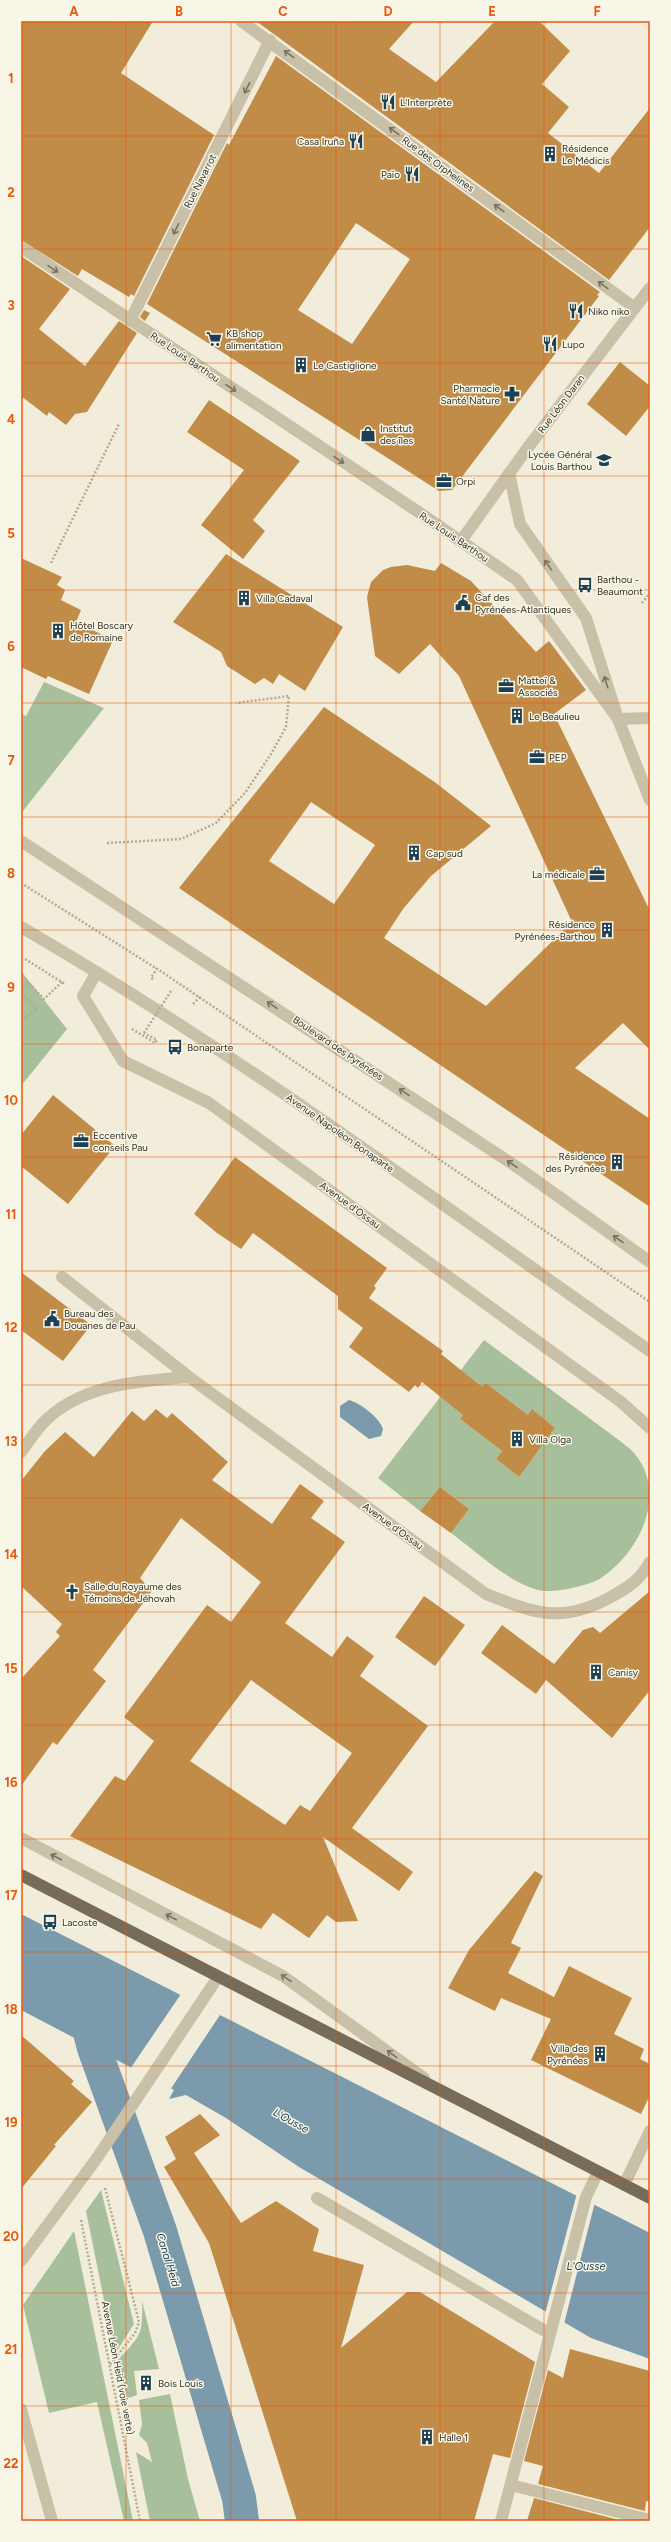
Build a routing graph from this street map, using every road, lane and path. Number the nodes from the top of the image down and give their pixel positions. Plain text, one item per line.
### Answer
1 (241, 21) edge
2 (270, 40) junction
3 (21, 247) edge
4 (650, 288) edge
5 (635, 308) junction
6 (130, 321) junction
7 (119, 424) dead end
8 (509, 474) junction
9 (461, 541) junction
10 (51, 564) dead end
11 (650, 593) edge
12 (642, 603) dead end
13 (236, 703) dead end
14 (650, 718) edge
15 (618, 719) junction
16 (650, 800) edge
17 (21, 841) edge
18 (107, 843) dead end
19 (21, 883) edge
20 (21, 927) edge
21 (156, 968) junction
22 (97, 972) junction
23 (151, 978) dead end
24 (62, 982) dead end
25 (21, 989) edge
26 (171, 990) dead end
27 (21, 992) edge
28 (200, 997) junction
29 (194, 1005) dead end
30 (21, 1020) edge
31 (132, 1029) dead end
32 (650, 1262) edge
33 (62, 1277) dead end
34 (650, 1302) edge
35 (650, 1351) edge
36 (189, 1377) junction
37 (650, 1428) edge
38 (21, 1452) edge
39 (650, 1562) edge
40 (21, 1838) edge
41 (21, 1874) edge
42 (218, 1976) junction
43 (446, 2094) junction
44 (650, 2131) edge
45 (99, 2155) junction
46 (598, 2172) junction
47 (624, 2185) junction
48 (317, 2198) dead end
49 (650, 2198) edge
50 (81, 2217) dead end
51 (21, 2261) edge
52 (552, 2329) junction
53 (109, 2366) junction
54 (21, 2409) edge
55 (511, 2485) junction
56 (650, 2520) edge
57 (52, 2521) edge
58 (140, 2521) edge
59 (501, 2521) edge

1 - 2 street, Rue des Orphelines
5 -> 2 street, Rue des Orphelines
2 -> 6 street, Rue Navarrot
3 -> 6 street, Rue Louis Barthou
4 - 5 street, Rue Léon Daran
5 - 8 street, Rue Léon Daran
6 -> 9 street, Rue Louis Barthou
7 - 10 path
8 - 9 street, Rue Léon Daran
15 -> 8 street
9 - 15 street, Rue Louis Barthou
11 - 12 path
13 - 18 path
14 - 15 street
15 - 16 street
32 -> 17 street, Boulevard des Pyrénées
19 - 21 path
20 - 22 street, Avenue Napoléon Bonaparte
21 - 23 path
21 - 28 path
22 - 35 street, Avenue Napoléon Bonaparte
22 - 37 street, Avenue d'Ossau
24 - 25 path
26 - 31 path, bridge
27 - 30 path
28 - 29 path
28 - 34 path
33 - 36 street, Avenue d'Ossau
36 - 38 street
36 - 39 street, Avenue d'Ossau
43 -> 40 street
41 - 42 main road
42 - 43 main road
42 - 45 street
43 - 46 main road
44 - 47 street
45 - 51 street
45 - 53 path
46 - 47 main road
46 - 52 street
47 - 49 main road
48 - 52 street
50 - 53 path, Avenue Léon Heid (voie verte)
52 - 55 street
53 - 58 path, Avenue Léon Heid (voie verte)
54 - 57 street
55 - 56 street
55 - 59 street

